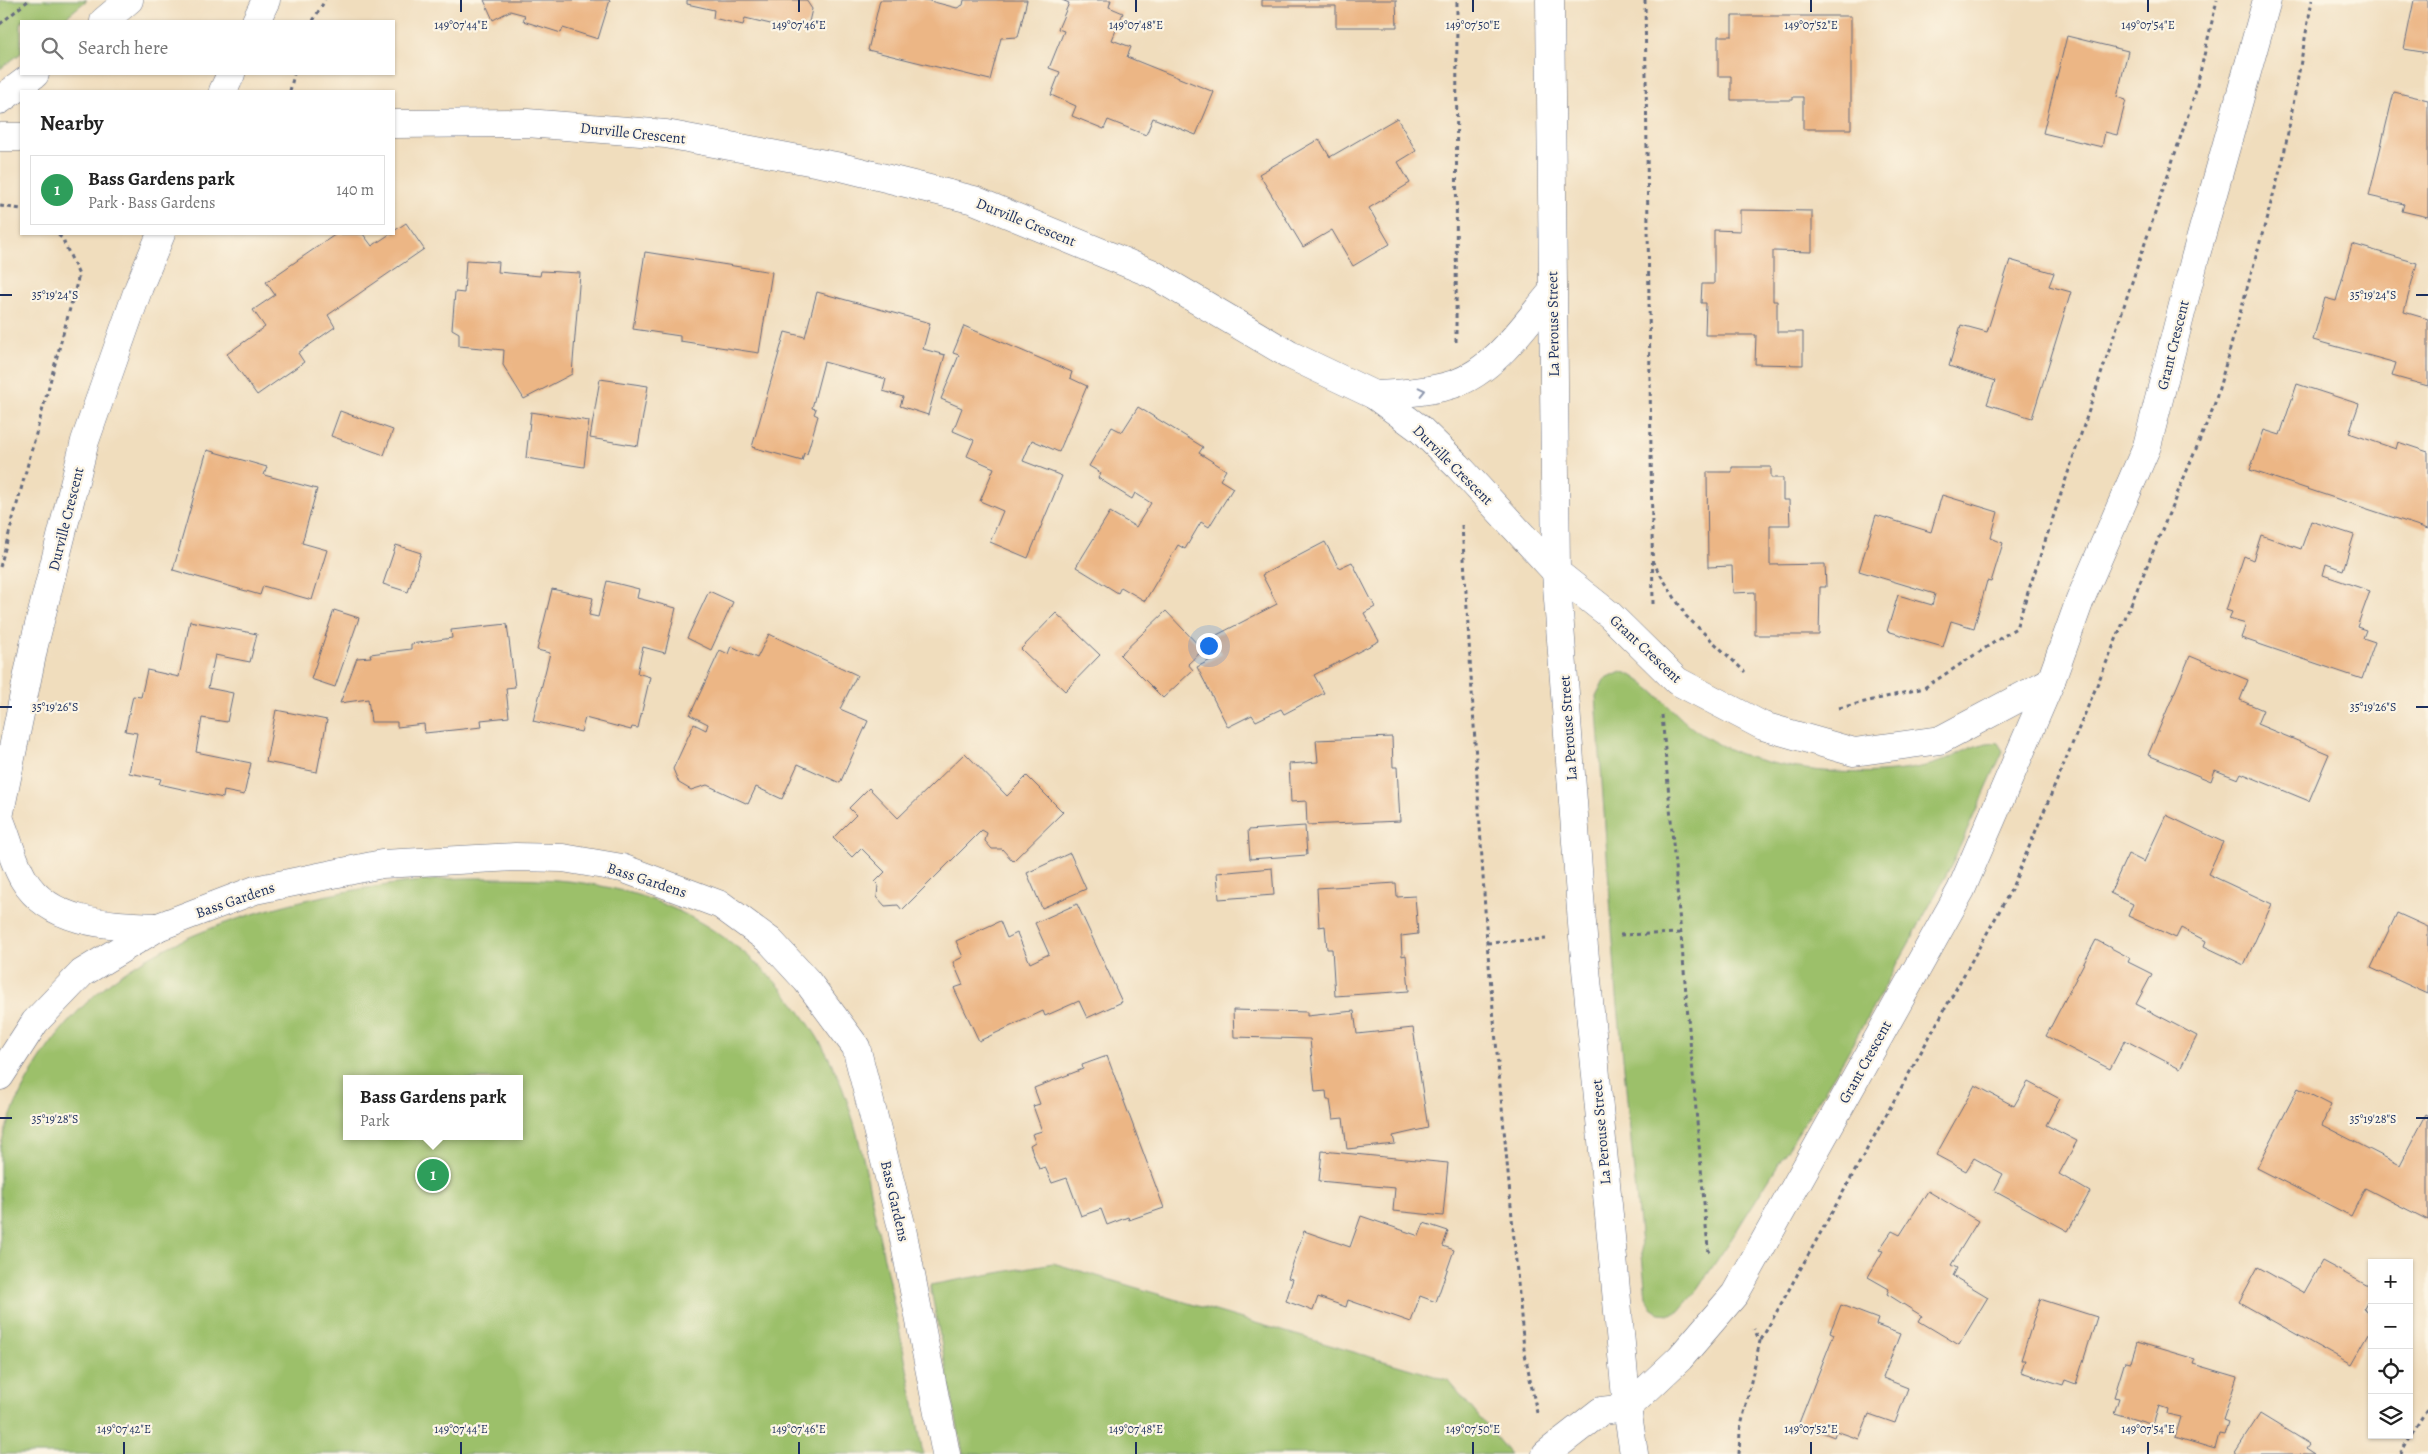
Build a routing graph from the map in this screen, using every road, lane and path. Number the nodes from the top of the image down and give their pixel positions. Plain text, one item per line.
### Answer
1 (29, 0) edge
2 (129, 0) edge
3 (266, 0) edge
4 (325, 0) edge
5 (1457, 0) edge
6 (1550, 0) edge
7 (1645, 0) edge
8 (2217, 0) edge
9 (2268, 0) edge
10 (105, 20) edge
11 (256, 20) edge
12 (314, 20) edge
13 (0, 24) edge
14 (34, 75) edge
15 (230, 75) edge
16 (294, 75) edge
17 (223, 90) edge
18 (290, 90) edge
19 (0, 100) edge
20 (395, 124) edge
21 (0, 137) edge
22 (20, 137) edge
23 (0, 206) edge
24 (20, 210) edge
25 (58, 235) edge
26 (161, 235) edge
27 (1552, 292) junction
28 (1455, 384) junction
29 (1374, 395) junction
30 (1458, 466) junction
31 (1652, 559) junction
32 (0, 567) edge
33 (1556, 572) junction
34 (1658, 661) junction
35 (1751, 677) dead end
36 (2051, 681) junction
37 (1834, 709) dead end
38 (0, 812) edge
39 (0, 820) edge
40 (158, 928) junction
41 (0, 1076) edge
42 (1735, 1294) junction
43 (2428, 1407) edge
44 (1627, 1408) junction
45 (1538, 1416) dead end
46 (946, 1454) edge
47 (1546, 1454) edge
48 (1634, 1454) edge
49 (1739, 1454) edge
50 (2400, 1454) edge

1 - 13 path
2 - 10 street
3 - 11 street
4 - 12 path
5 - 28 path
6 - 27 street, La Perouse Street
7 - 31 path
8 - 37 path
9 - 36 street, Grant Crescent
14 - 19 street
15 - 17 street
16 - 18 path
20 - 29 street, Durville Crescent
21 - 22 street
23 - 24 path
25 - 32 path
26 - 38 street, Durville Crescent
27 - 28 street
27 - 33 street, La Perouse Street
29 -> 28 street
29 - 30 street, Durville Crescent
30 - 33 street, Durville Crescent
30 - 45 path
31 - 34 path
31 - 35 path
33 - 34 street, Grant Crescent
33 - 44 street, La Perouse Street
34 - 36 street, Grant Crescent
34 - 42 path
36 - 42 street, Grant Crescent
39 - 40 street
40 - 41 street, Bass Gardens
40 - 46 street, Bass Gardens
42 - 44 street, Grant Crescent
42 - 49 path
43 - 50 path
44 - 47 street
44 - 48 street, La Perouse Street

